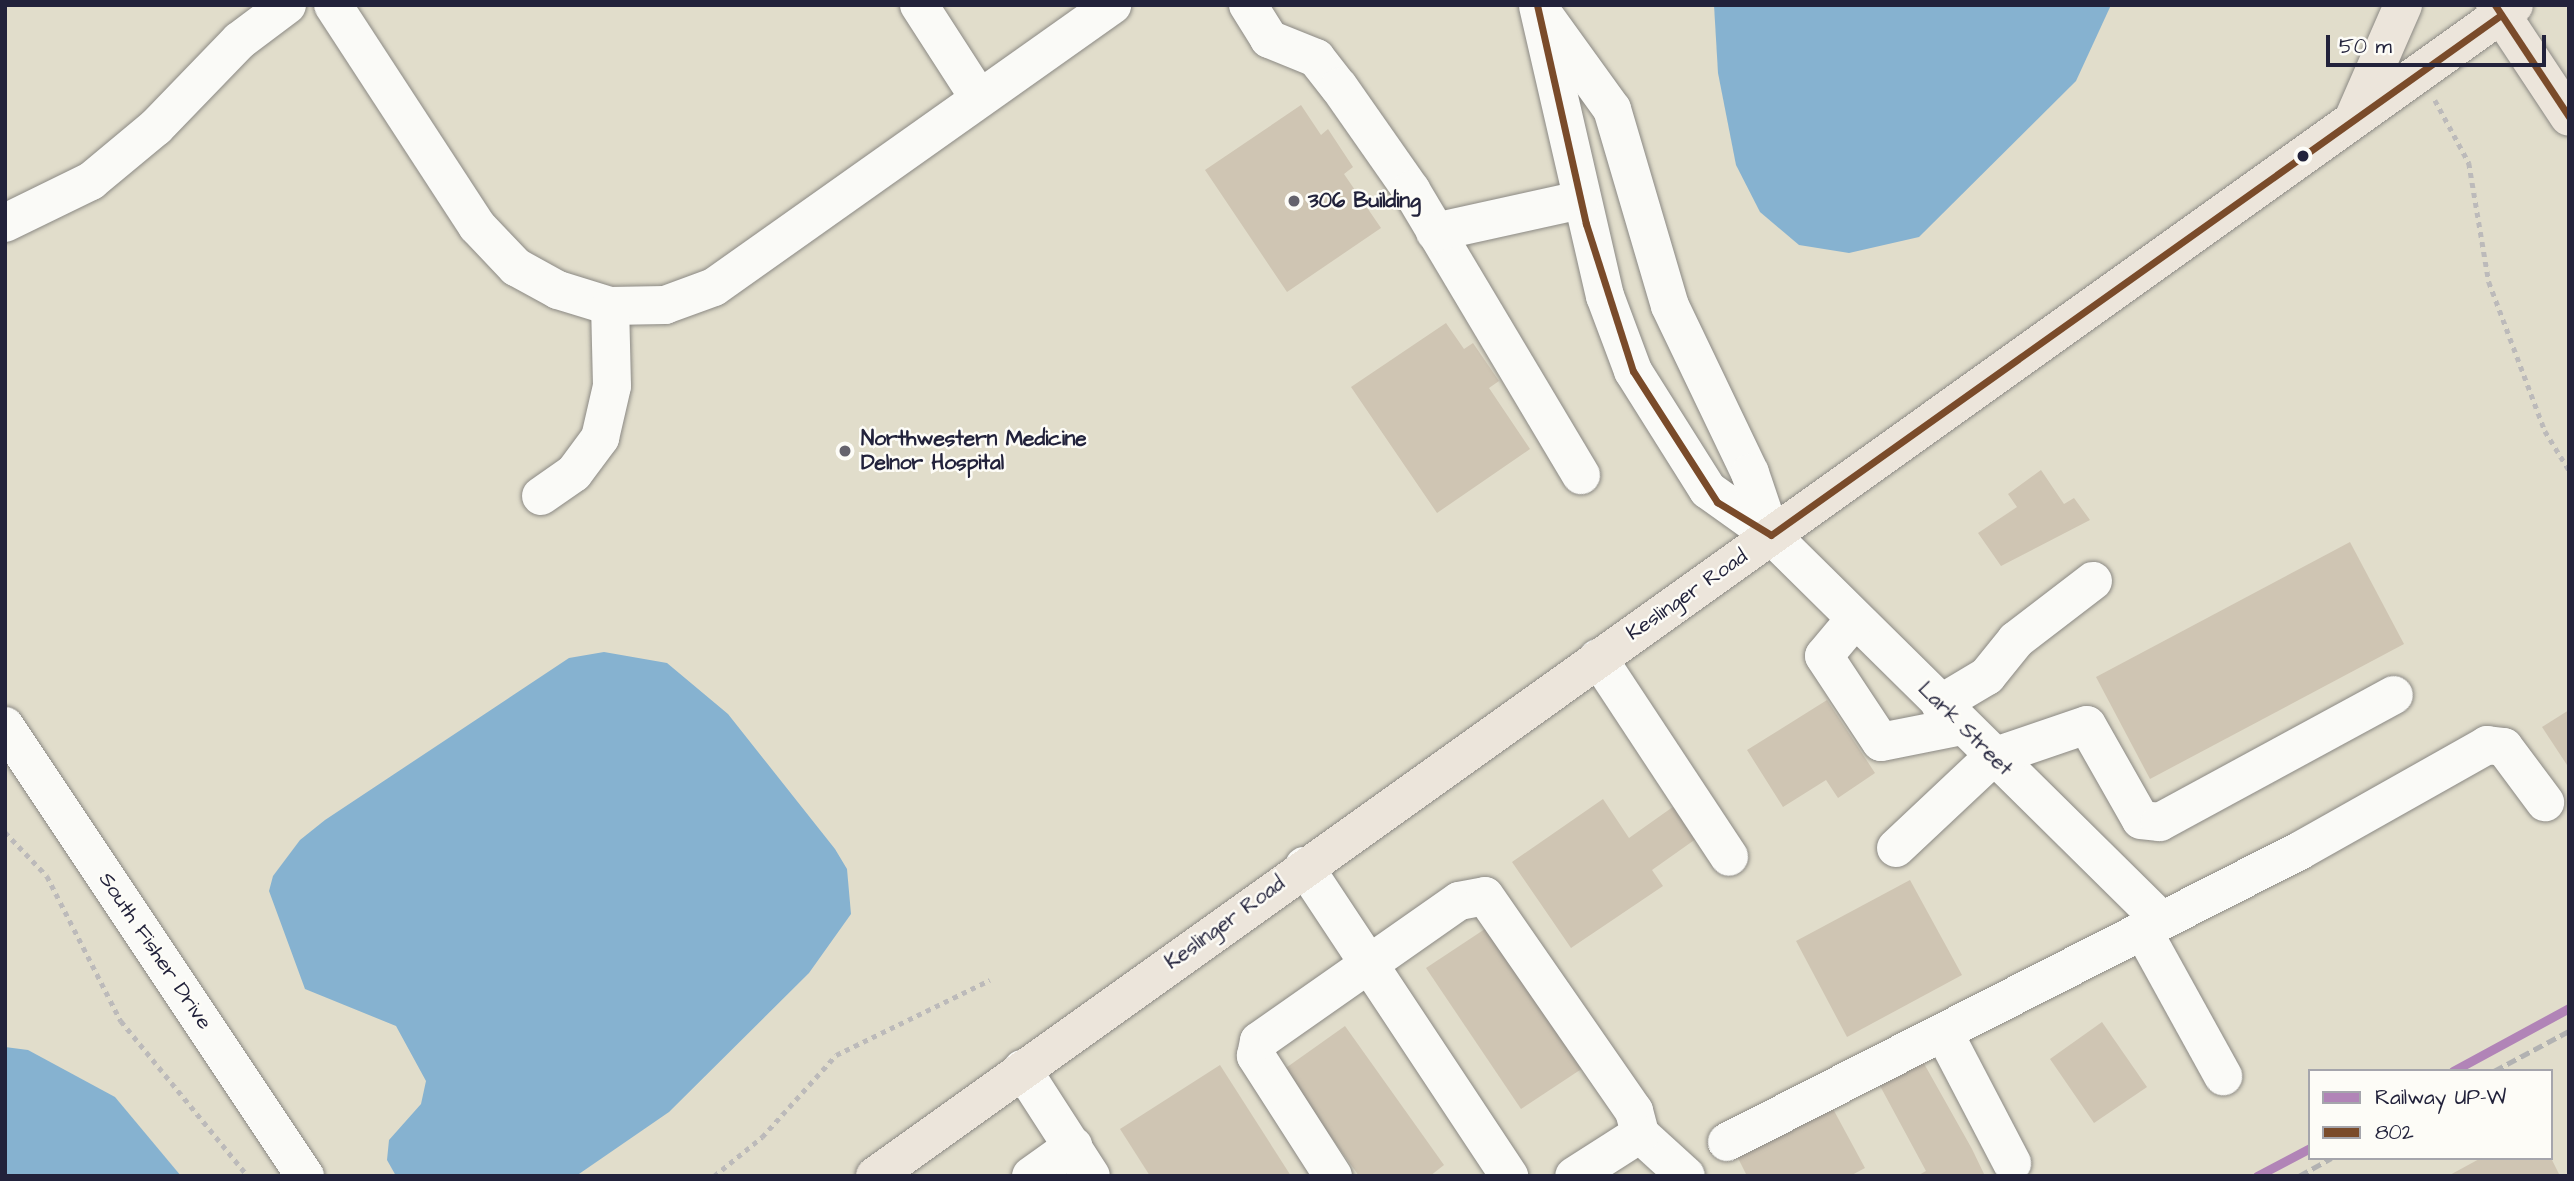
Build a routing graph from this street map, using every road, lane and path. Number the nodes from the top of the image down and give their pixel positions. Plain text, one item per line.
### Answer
1 (287, 5) edge
2 (333, 5) edge
3 (919, 5) edge
4 (1112, 5) edge
5 (1248, 5) edge
6 (2403, 5) edge
7 (1537, 6) edge
8 (2503, 8) edge
9 (979, 98) junction
10 (2569, 117) edge
11 (2353, 119) junction
12 (2450, 124) dead end
13 (1581, 200) junction
14 (5, 223) edge
15 (1435, 232) junction
16 (610, 306) junction
17 (2569, 470) edge
18 (1581, 475) dead end
19 (541, 496) dead end
20 (1771, 535) junction
21 (2093, 581) dead end
22 (1855, 619) junction
23 (1598, 658) junction
24 (2395, 695) dead end
25 (1951, 715) junction
26 (5, 726) edge
27 (1993, 757) junction
28 (2545, 802) dead end
29 (2141, 820) junction
30 (5, 832) edge
31 (1896, 848) dead end
32 (1729, 857) dead end
33 (2104, 865) junction
34 (1304, 866) junction
35 (2152, 926) junction
36 (1370, 963) junction
37 (990, 981) dead end
38 (1944, 1033) junction
39 (1022, 1069) junction
40 (2222, 1076) dead end
41 (1640, 1134) junction
42 (1727, 1142) dead end
43 (1082, 1161) edge
44 (2012, 1163) dead end
45 (248, 1176) edge
46 (304, 1176) edge
47 (714, 1176) edge
48 (875, 1176) edge
49 (1031, 1176) edge
50 (1333, 1176) edge
51 (1509, 1176) edge
52 (1574, 1176) edge
53 (1686, 1176) edge

1 - 14 street
2 - 16 street
3 - 9 street
4 - 9 street
5 - 15 street
6 - 11 main road
7 - 13 street
7 - 20 street
8 - 10 main road
8 - 11 main road, Keslinger Road
9 - 16 street
11 - 20 main road, Keslinger Road
12 - 17 path
13 - 15 street
13 - 20 street
15 - 18 street
16 - 19 street
20 - 22 street, Lark Street
20 - 23 main road, Keslinger Road
21 - 25 street
22 - 25 street, Lark Street
22 - 25 street
23 - 32 street
23 - 34 main road, Keslinger Road
24 - 29 street
25 - 27 street, Lark Street
26 - 46 street, South Fisher Drive
27 - 29 street
27 - 31 street
27 - 33 street, Lark Street
28 - 35 street
29 - 33 street
30 - 45 path
33 - 35 street, Lark Street
34 - 36 street
34 - 39 main road, Keslinger Road
35 - 38 street
35 - 40 street, Lark Street
36 - 41 street
36 - 50 street
36 - 51 street
37 - 47 path
38 - 42 street
38 - 44 street
39 - 43 street
39 - 48 main road, Keslinger Road
41 - 52 street
41 - 53 street
43 - 49 street

